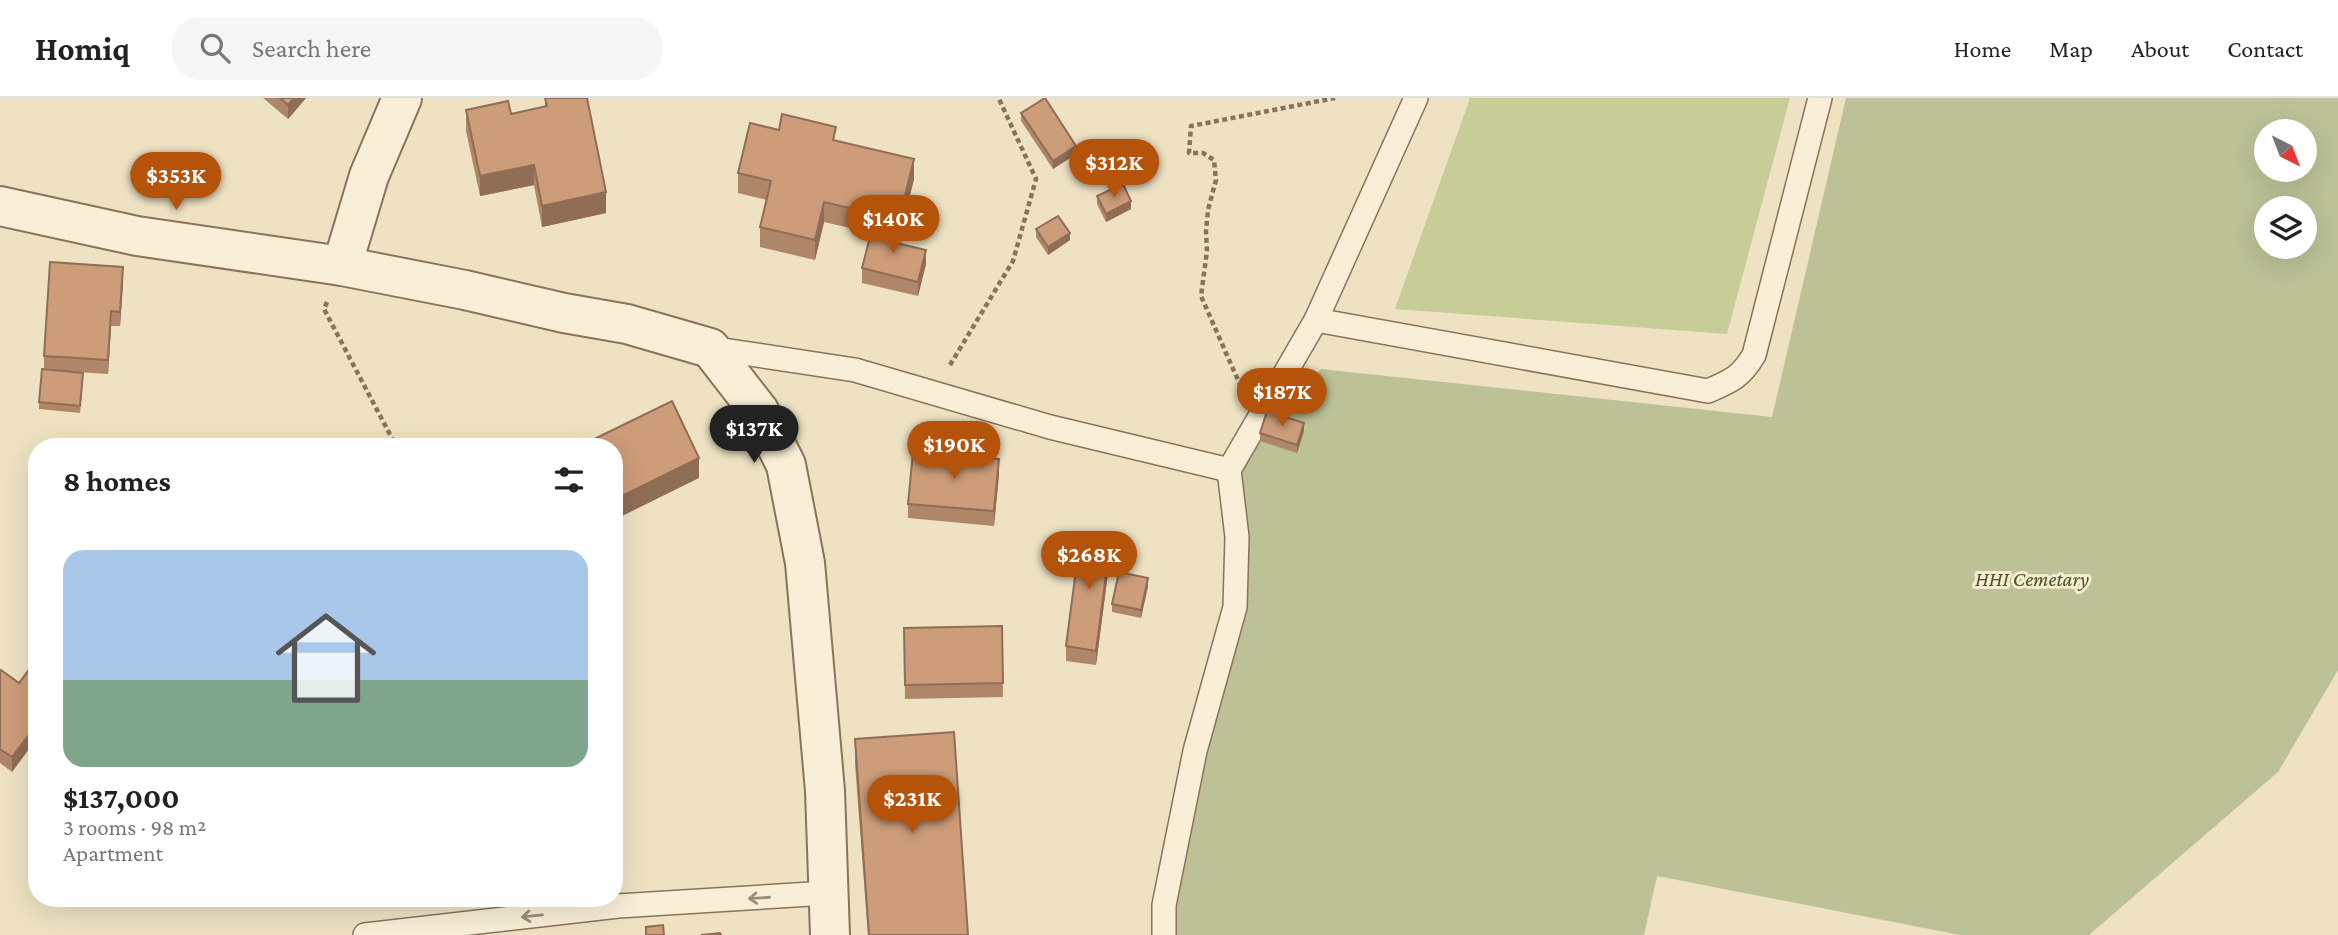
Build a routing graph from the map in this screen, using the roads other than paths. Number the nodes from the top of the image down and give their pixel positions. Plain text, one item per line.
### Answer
1 (402, 98) edge
2 (1416, 98) edge
3 (1819, 98) edge
4 (0, 206) edge
5 (342, 266) junction
6 (1316, 320) junction
7 (710, 348) junction
8 (1229, 470) junction
9 (827, 894) junction
10 (623, 906) edge
11 (609, 907) edge
12 (365, 935) edge
13 (830, 935) edge
14 (1164, 935) edge

1 - 5 street
2 - 6 lane
3 - 6 lane
4 - 5 street
5 - 7 street
6 - 8 lane
7 - 8 lane
7 - 9 street
8 - 14 lane
9 -> 10 lane
9 - 13 street
11 -> 12 lane

